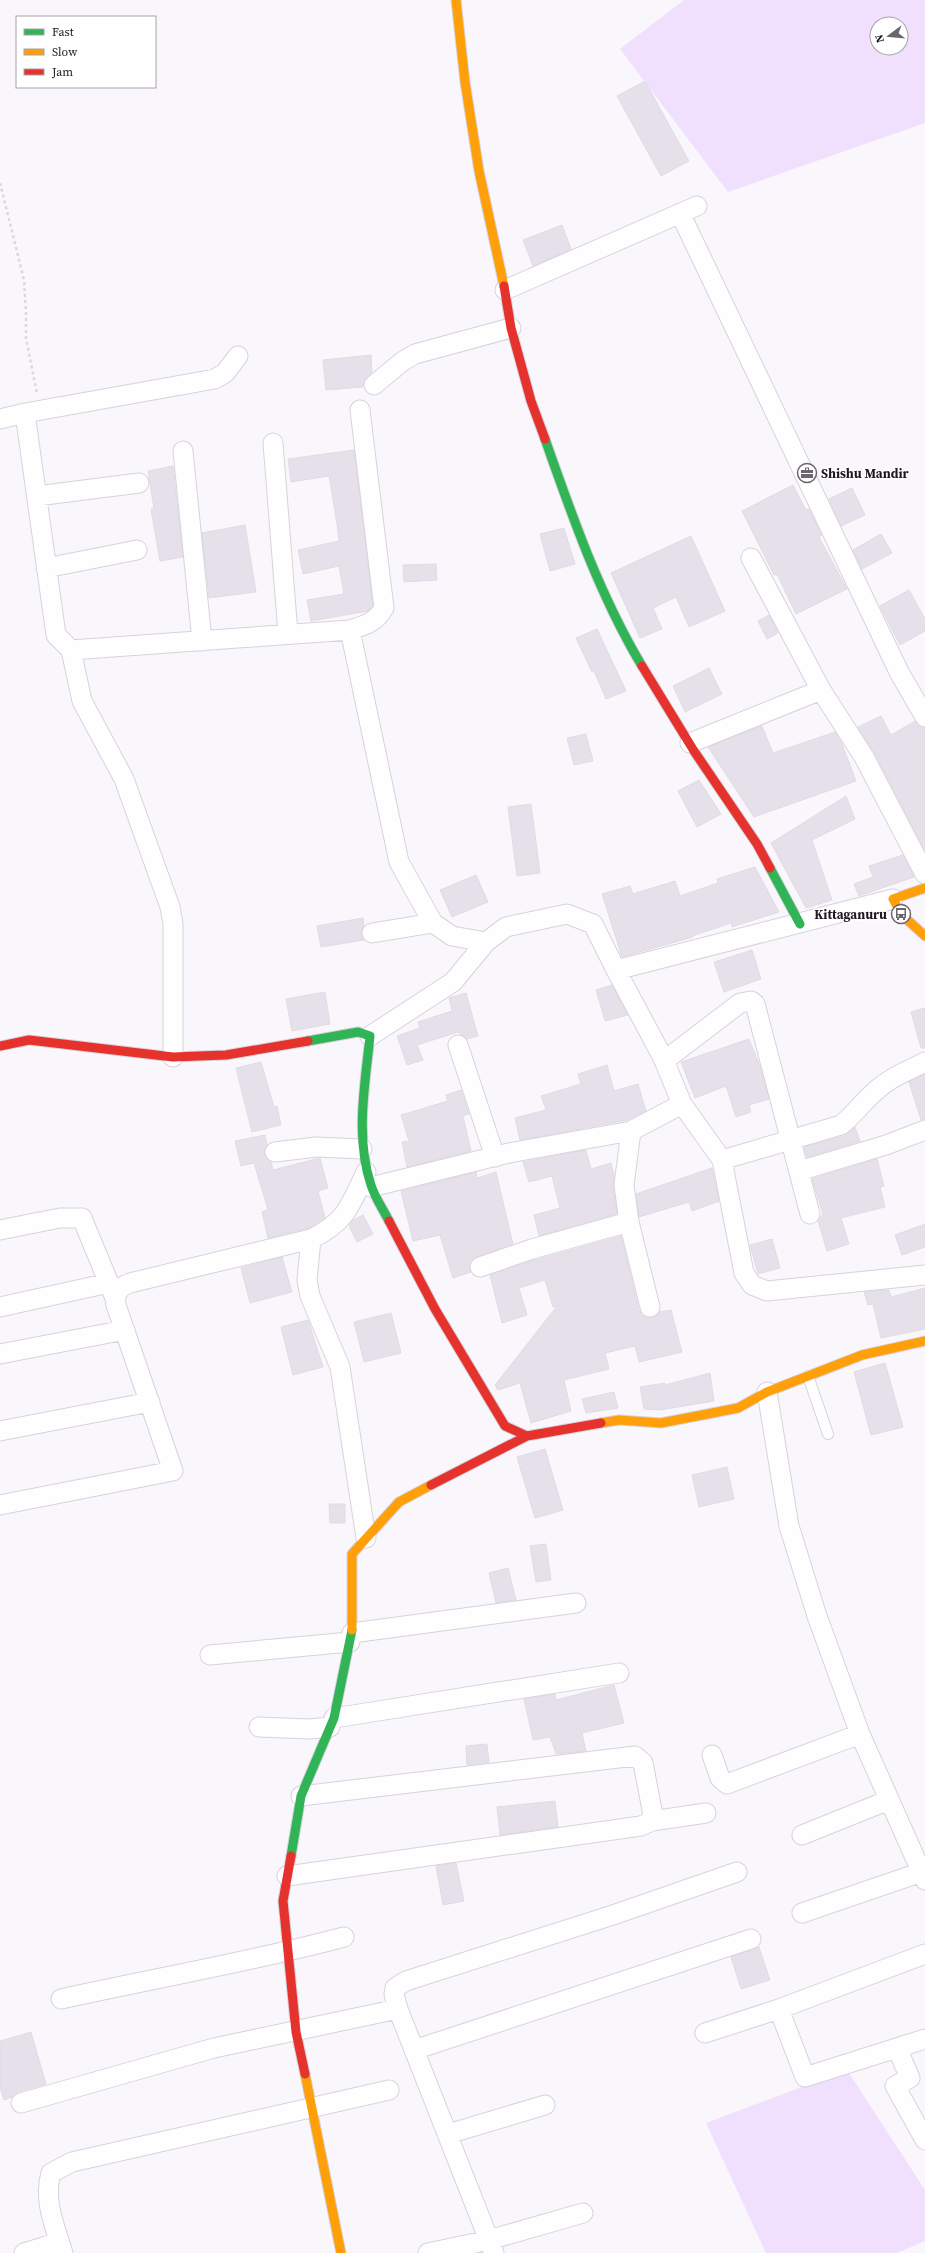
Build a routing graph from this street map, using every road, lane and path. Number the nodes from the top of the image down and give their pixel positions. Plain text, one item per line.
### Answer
1 (456, 0) edge
2 (0, 183) edge
3 (505, 290) junction
4 (511, 328) junction
5 (238, 356) dead end
6 (374, 386) dead end
7 (360, 410) dead end
8 (33, 412) junction
9 (0, 419) edge
10 (273, 443) dead end
11 (183, 451) dead end
12 (139, 483) dead end
13 (37, 496) junction
14 (137, 550) dead end
15 (751, 558) dead end
16 (46, 568) junction
17 (350, 630) junction
18 (288, 634) junction
19 (202, 641) junction
20 (71, 650) junction
21 (821, 690) junction
22 (925, 718) edge
23 (690, 743) junction
24 (925, 874) edge
25 (925, 888) edge
26 (893, 899) junction
27 (433, 923) junction
28 (800, 924) junction
29 (372, 933) dead end
30 (925, 936) edge
31 (486, 942) junction
32 (616, 970) junction
33 (370, 1036) junction
34 (458, 1045) dead end
35 (0, 1046) edge
36 (173, 1057) junction
37 (664, 1061) junction
38 (925, 1062) edge
39 (682, 1104) junction
40 (925, 1130) edge
41 (631, 1131) junction
42 (792, 1140) junction
43 (362, 1149) junction
44 (275, 1152) dead end
45 (495, 1157) junction
46 (722, 1160) junction
47 (799, 1171) junction
48 (368, 1180) junction
49 (810, 1214) dead end
50 (629, 1222) junction
51 (0, 1230) edge
52 (311, 1239) junction
53 (480, 1267) dead end
54 (925, 1275) edge
55 (112, 1290) junction
56 (0, 1307) edge
57 (650, 1307) dead end
58 (125, 1330) junction
59 (925, 1341) edge
60 (0, 1354) edge
61 (808, 1376) junction
62 (767, 1392) junction
63 (150, 1402) junction
64 (0, 1431) edge
65 (828, 1434) dead end
66 (527, 1436) junction
67 (0, 1505) edge
68 (366, 1538) junction
69 (576, 1603) dead end
70 (351, 1637) junction
71 (210, 1655) dead end
72 (619, 1673) dead end
73 (332, 1722) junction
74 (259, 1727) dead end
75 (860, 1734) junction
76 (712, 1755) dead end
77 (301, 1796) junction
78 (889, 1800) junction
79 (706, 1813) dead end
80 (652, 1821) junction
81 (802, 1835) dead end
82 (737, 1872) dead end
83 (287, 1876) junction
84 (923, 1876) edge
85 (802, 1913) dead end
86 (344, 1937) dead end
87 (751, 1939) dead end
88 (288, 1952) junction
89 (925, 1954) edge
90 (61, 2000) dead end
91 (398, 2009) junction
92 (779, 2009) junction
93 (296, 2032) junction
94 (705, 2034) dead end
95 (925, 2039) edge
96 (897, 2048) junction
97 (414, 2050) junction
98 (389, 2090) dead end
99 (21, 2103) dead end
100 (545, 2105) dead end
101 (311, 2108) junction
102 (448, 2134) junction
103 (925, 2140) edge
104 (583, 2213) dead end
105 (491, 2246) edge
106 (61, 2248) edge
107 (24, 2253) edge
108 (341, 2253) edge
109 (428, 2253) edge

1 - 3 street
2 - 8 path
3 - 4 street
3 - 22 street
4 - 6 street
4 - 23 street
5 - 8 street
7 - 17 street
8 - 9 street
8 - 13 street
10 - 18 street
11 - 19 street
12 - 13 street
13 - 16 street
14 - 16 street
15 - 21 street
16 - 20 street
17 - 18 street
17 - 27 street
18 - 19 street
19 - 20 street
20 - 36 street
21 - 23 street
21 - 24 street
23 - 28 street
25 - 26 street
26 - 28 street
26 - 30 street
27 - 29 street
27 - 31 street
28 - 32 street
31 - 32 street
31 - 33 street
32 - 37 street
33 - 36 street
33 - 43 street
34 - 45 street
35 - 36 street
37 - 39 street
37 - 42 street
38 - 42 street
39 - 41 street
39 - 46 street
40 - 47 street
41 - 45 street
41 - 50 street
42 - 46 street
42 - 47 street
43 - 44 street
43 - 48 street
45 - 48 street
46 - 54 street
47 - 49 street
48 - 52 street
48 - 66 street
50 - 53 street
50 - 57 street
51 - 55 street
52 - 55 street
52 - 68 street
55 - 56 street
55 - 58 street
58 - 60 street
58 - 63 street
59 - 61 street
61 - 62 street
61 - 65 lane
62 - 66 street
62 - 75 street
63 - 64 street
63 - 67 street
66 - 68 street
68 - 70 street
69 - 70 street
70 - 71 street
70 - 73 street
72 - 73 street
73 - 74 street
73 - 77 street
75 - 76 street
75 - 78 street
77 - 80 street
77 - 83 street
78 - 81 street
78 - 84 street
79 - 80 street
80 - 83 street
82 - 91 street
83 - 88 street
84 - 85 street
86 - 88 street
87 - 97 street
88 - 90 street
88 - 93 street
89 - 92 street
91 - 93 street
91 - 97 street
92 - 94 street
92 - 96 street
93 - 99 street
93 - 101 street
95 - 96 street
96 - 103 street
97 - 102 street
98 - 101 street
100 - 102 street
101 - 106 street
101 - 108 street
102 - 105 street
104 - 105 street
105 - 109 street
106 - 107 street

